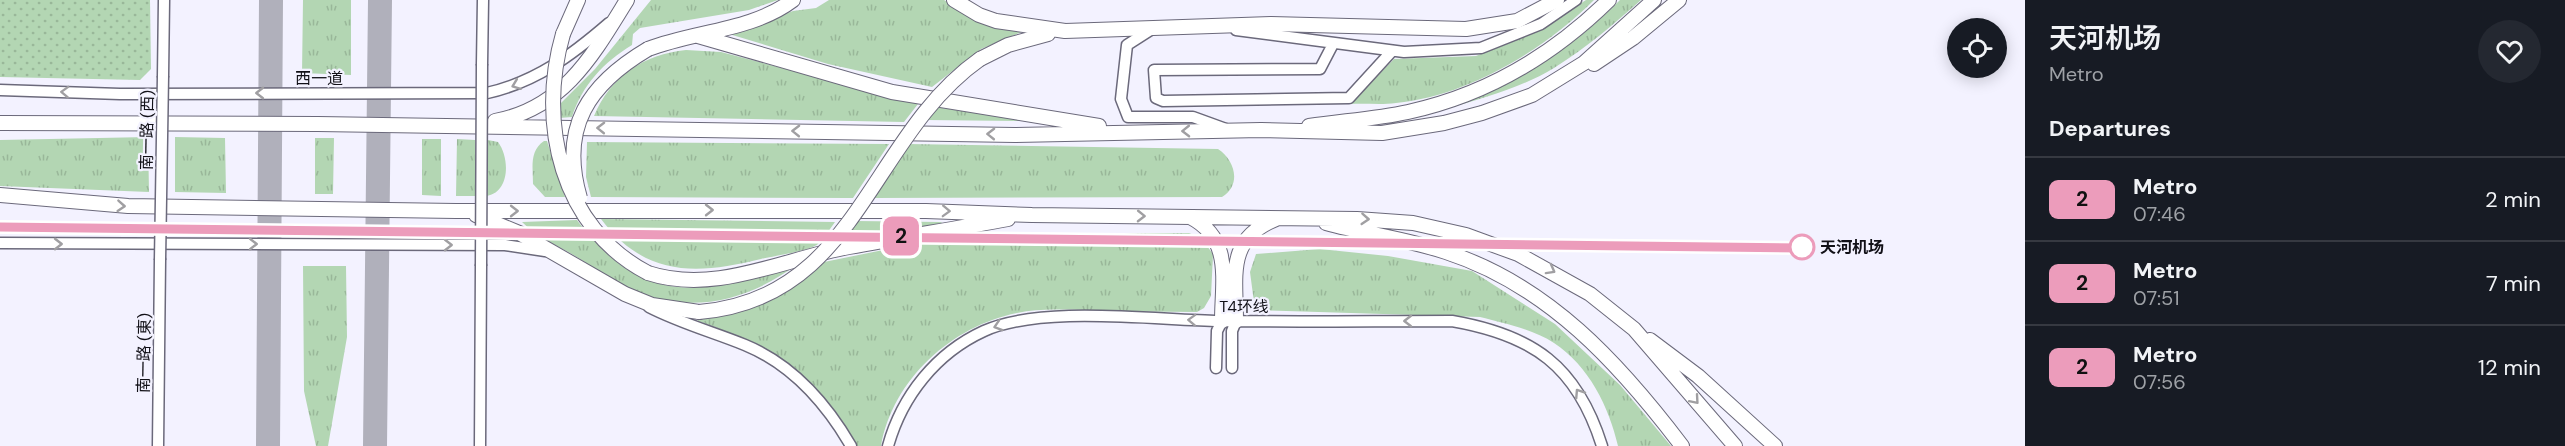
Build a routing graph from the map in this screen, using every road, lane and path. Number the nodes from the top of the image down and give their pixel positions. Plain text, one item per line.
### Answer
1 (164, 0) edge
2 (483, 0) edge
3 (578, 0) edge
4 (627, 0) edge
5 (793, 0) edge
6 (954, 0) edge
7 (1557, 0) edge
8 (1576, 0) edge
9 (1609, 0) edge
10 (1654, 0) edge
11 (1679, 0) edge
12 (616, 17) junction
13 (1212, 26) junction
14 (1154, 28) junction
15 (1065, 31) junction
16 (698, 36) junction
17 (1333, 44) junction
18 (1392, 51) junction
19 (1558, 81) junction
20 (0, 90) edge
21 (0, 123) edge
22 (469, 125) junction
23 (1229, 130) junction
24 (1286, 130) junction
25 (1131, 131) junction
26 (0, 195) edge
27 (456, 211) junction
28 (1032, 215) junction
29 (1188, 216) junction
30 (1282, 217) junction
31 (1307, 217) junction
32 (585, 218) junction
33 (0, 243) edge
34 (558, 254) junction
35 (160, 260) joint
36 (625, 294) junction
37 (1222, 321) junction
38 (1236, 321) junction
39 (1634, 329) junction
40 (1216, 368) dead end
41 (1232, 368) dead end
42 (1733, 443) edge
43 (158, 446) edge
44 (480, 446) edge
45 (851, 446) edge
46 (888, 446) edge
47 (1602, 446) edge
48 (1682, 446) edge
49 (1774, 446) edge

1 - 35 street, 南一路 (西), bridge
2 - 44 street, bridge
3 - 32 main road, bridge
4 - 12 main road
5 - 16 main road
6 - 15 main road
7 - 13 main road
8 - 18 street
9 - 24 main road
10 - 19 main road
11 - 19 main road
12 -> 20 street, 西一道
12 - 22 main road
13 - 14 main road
13 - 17 street
14 - 15 main road
14 - 23 street
15 - 36 main road, bridge
16 - 25 main road
16 - 32 main road, bridge
17 - 18 street
17 - 18 street
19 - 24 main road
21 - 22 main road
25 -> 22 main road
23 - 24 main road
23 -> 25 main road
26 -> 27 main road
27 -> 28 main road
27 - 34 main road
28 -> 29 main road
28 - 32 main road, bridge
29 - 30 main road
29 - 37 main road
30 - 31 main road
30 - 38 main road
31 -> 39 main road
31 - 48 main road
33 -> 34 street
34 - 36 main road
35 - 43 street, 南一路 (東)
36 - 45 street
37 - 38 street, T4环线
37 - 40 street
37 -> 46 street, T4环线
38 - 41 street
47 -> 38 street, T4环线
39 -> 42 main road
39 - 49 main road

